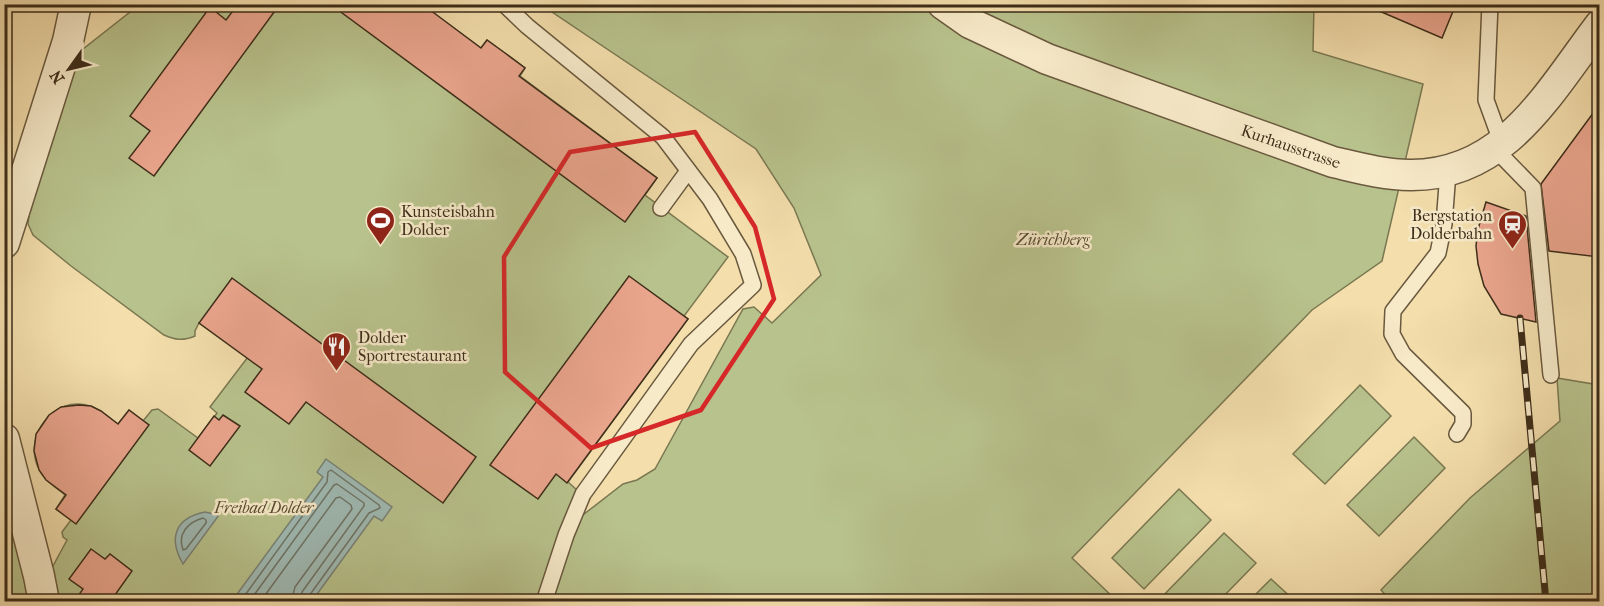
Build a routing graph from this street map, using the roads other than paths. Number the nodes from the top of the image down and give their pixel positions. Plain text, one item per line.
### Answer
1 (76, 4) edge
2 (504, 4) edge
3 (943, 4) edge
4 (1490, 4) edge
5 (1599, 25) edge
6 (1499, 147) junction
7 (688, 171) junction
8 (1448, 172) junction
9 (661, 208) dead end
10 (4, 243) edge
11 (1551, 375) dead end
12 (1456, 434) dead end
13 (4, 439) edge
14 (44, 602) edge
15 (544, 602) edge

1 - 10 street
2 - 7 lane
3 - 8 street, Kurhausstrasse
4 - 6 lane
5 - 6 street, Kurhausstrasse
6 - 8 street, Kurhausstrasse
6 - 11 lane
7 - 9 lane
7 - 15 lane
8 - 12 lane
13 - 14 street

